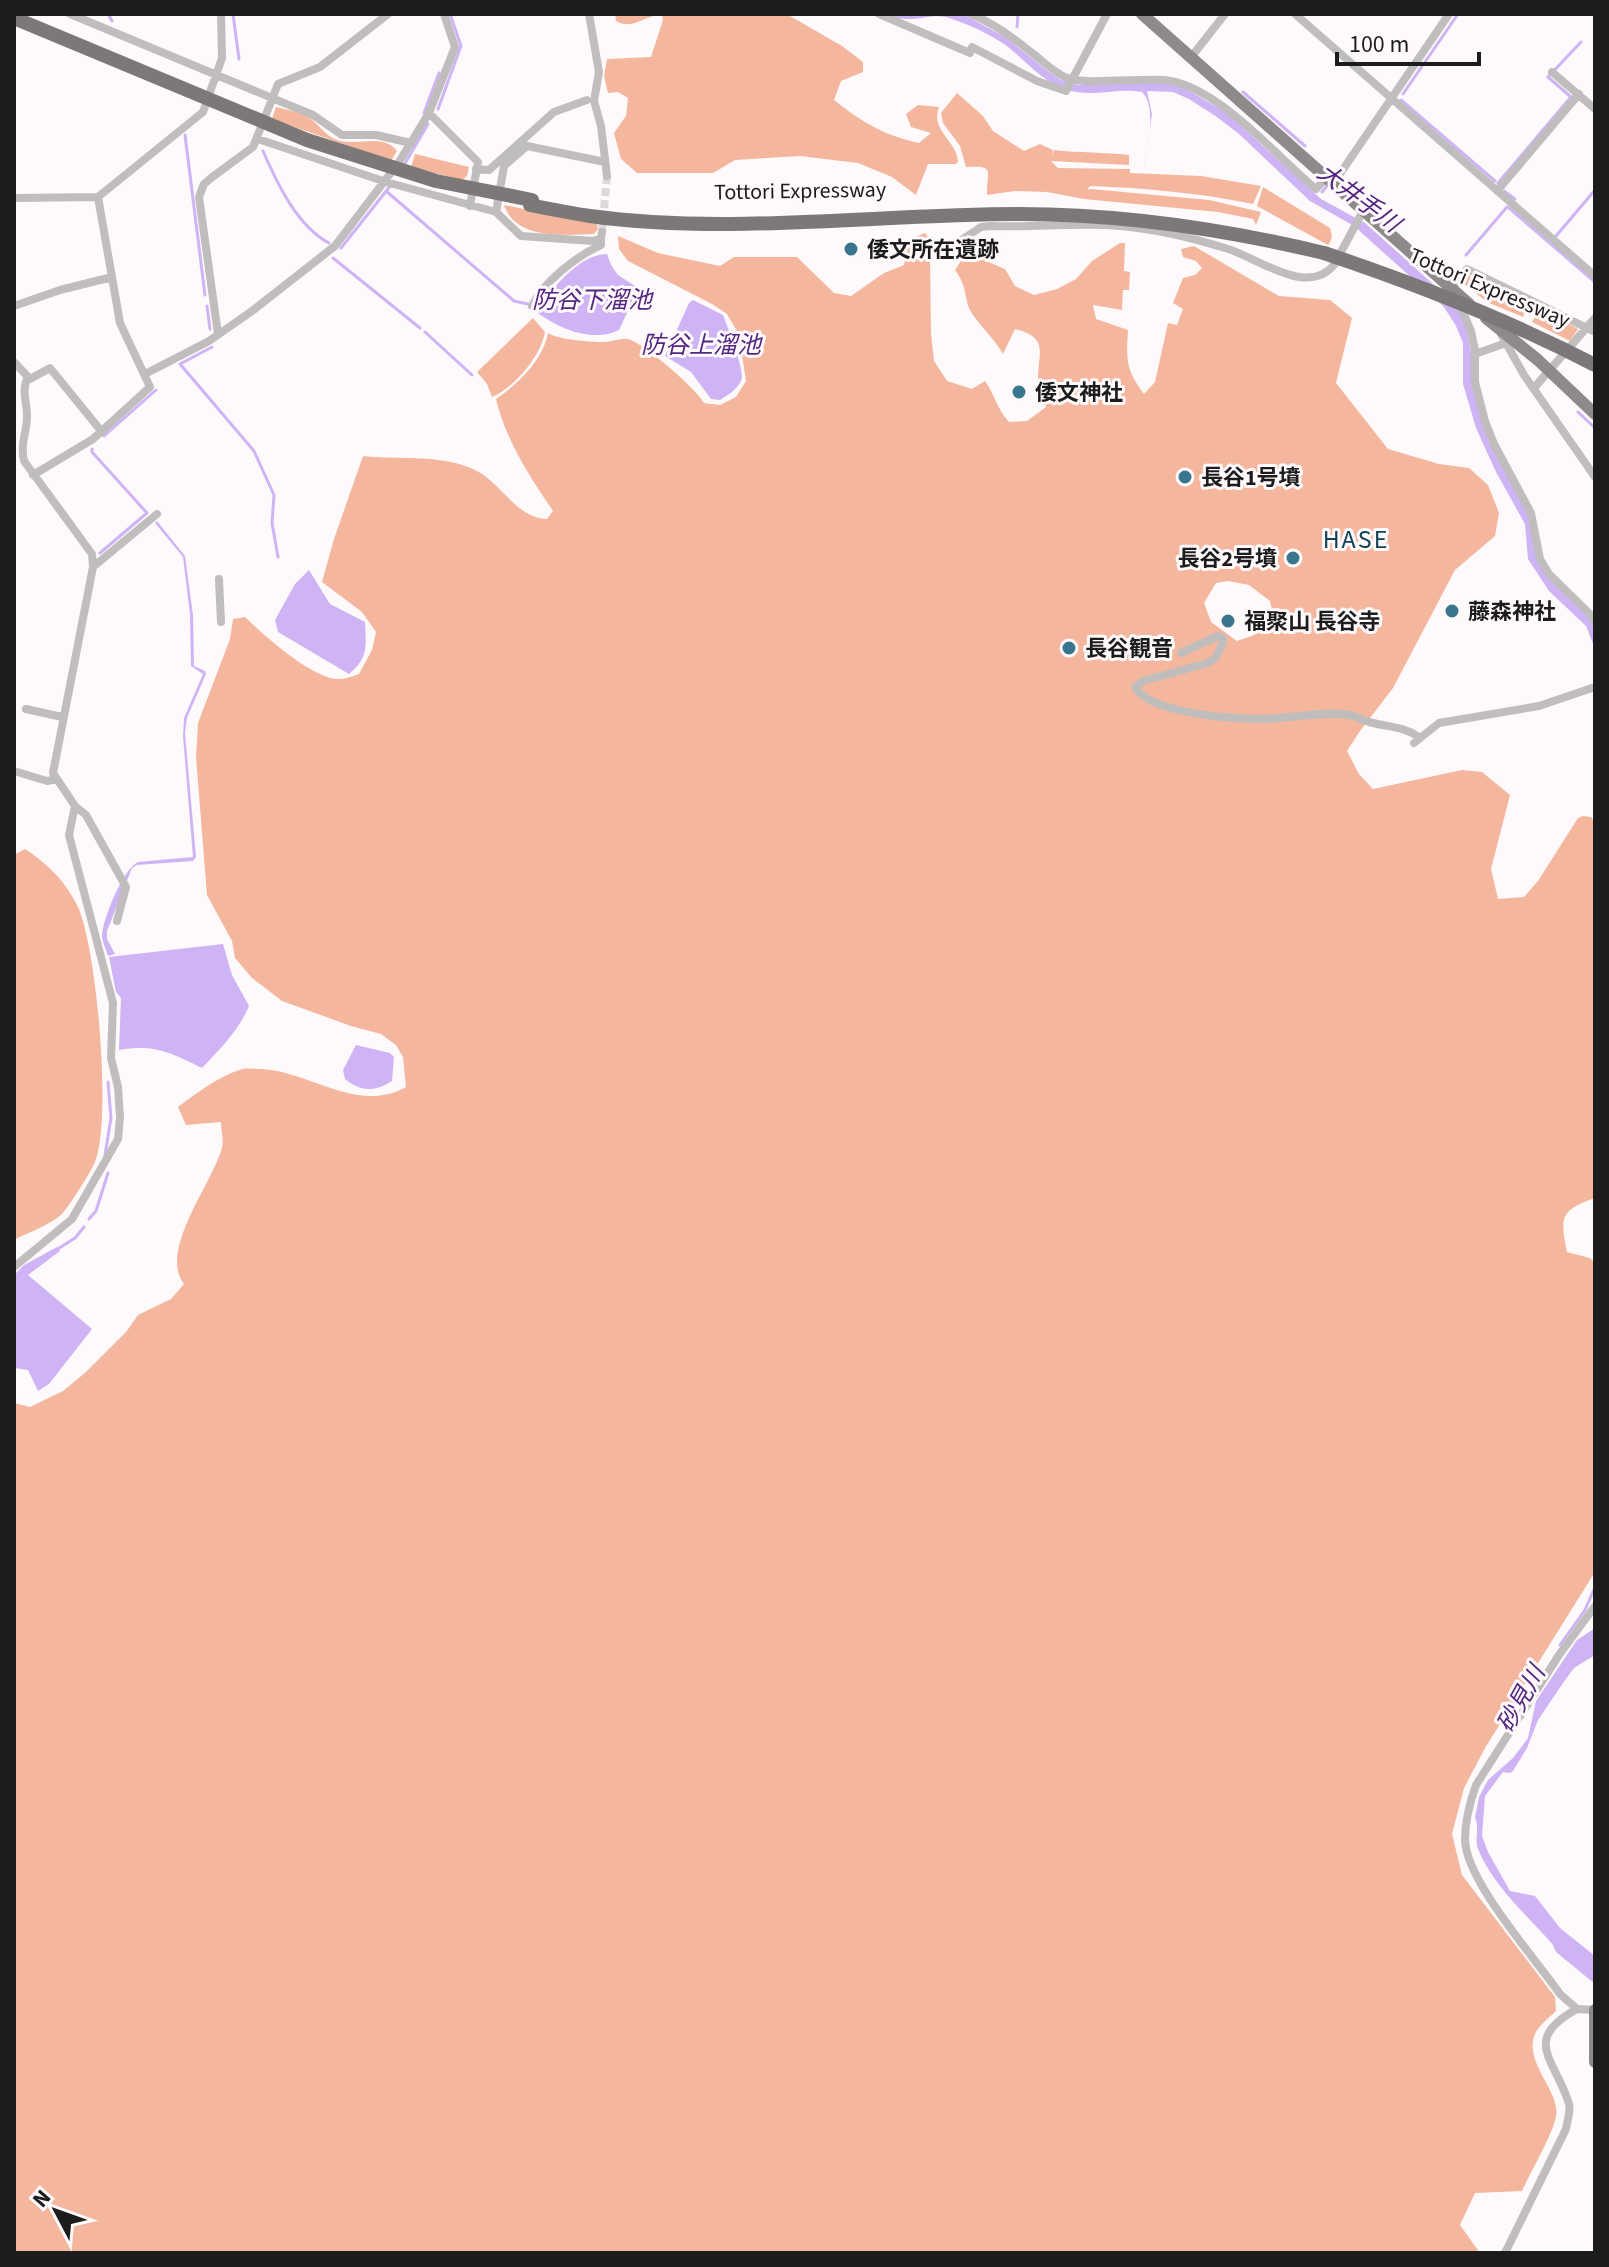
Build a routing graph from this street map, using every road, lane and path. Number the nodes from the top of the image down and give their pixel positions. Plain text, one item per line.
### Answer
1 (70, 14) edge
2 (221, 14) edge
3 (388, 14) edge
4 (444, 14) edge
5 (589, 14) edge
6 (879, 14) edge
7 (971, 14) edge
8 (1107, 14) edge
9 (1142, 14) edge
10 (1225, 14) edge
11 (1295, 14) edge
12 (1449, 14) edge
13 (14, 18) edge
14 (14, 24) edge
15 (1192, 56) junction
16 (1552, 72) dead end
17 (217, 77) junction
18 (1071, 80) junction
19 (1579, 94) junction
20 (273, 98) junction
21 (587, 100) dead end
22 (1391, 100) junction
23 (1595, 109) edge
24 (429, 113) junction
25 (258, 139) junction
26 (411, 143) junction
27 (605, 162) junction
28 (476, 169) junction
29 (607, 176) tunnel mouth
30 (1330, 181) junction
31 (386, 182) junction
32 (1497, 191) junction
33 (98, 197) junction
34 (14, 198) edge
35 (531, 203) junction
36 (470, 206) junction
37 (496, 212) junction
38 (1362, 214) junction
39 (945, 251) dead end
40 (1325, 251) junction
41 (1595, 276) edge
42 (112, 277) junction
43 (1450, 288) junction
44 (14, 306) edge
45 (532, 306) dead end
46 (1595, 318) edge
47 (1496, 326) junction
48 (1591, 330) edge
49 (218, 334) junction
50 (1506, 343) junction
51 (1475, 354) junction
52 (1595, 359) edge
53 (14, 362) edge
54 (1595, 365) edge
55 (1549, 370) junction
56 (145, 374) junction
57 (28, 377) junction
58 (1534, 388) junction
59 (1595, 414) edge
60 (102, 432) junction
61 (33, 475) junction
62 (1595, 477) edge
63 (157, 514) dead end
64 (93, 567) junction
65 (219, 579) dead end
66 (221, 622) dead end
67 (1595, 622) edge
68 (1181, 653) dead end
69 (1595, 687) edge
70 (26, 709) dead end
71 (62, 717) junction
72 (14, 771) edge
73 (57, 779) junction
74 (75, 806) junction
75 (117, 921) dead end
76 (14, 1267) edge
77 (1595, 1606) edge
78 (1577, 2009) junction
79 (1595, 2010) edge
80 (1595, 2062) edge
81 (1505, 2253) edge

1 - 17 street
2 - 17 street
3 - 20 street
4 - 24 street
5 - 27 street
6 - 18 street
7 - 18 street
8 - 18 street
9 - 15 main road
10 - 15 street
11 - 22 street
12 - 22 street
13 - 35 highway, Tottori Expressway, bridge
14 - 35 highway, Tottori Expressway, bridge
15 - 30 main road
16 - 19 street
17 - 20 street
17 - 33 street
18 - 30 street
19 - 23 street
19 - 32 street
20 - 25 street
20 - 26 street
21 - 28 street
22 - 30 street
22 - 32 street
24 - 26 street
24 - 28 street
25 - 31 street
25 - 49 street
26 - 31 street
27 - 29 street
27 - 37 street
28 - 36 street
30 - 38 main road
31 - 36 street
31 - 49 street
32 - 41 street
33 - 34 street
33 - 42 street
35 - 40 highway, Tottori Expressway
36 - 37 street
37 - 45 street
38 - 39 street
38 - 43 main road
40 - 52 highway, Tottori Expressway, bridge
40 - 54 highway, Tottori Expressway, bridge
42 - 44 street
42 - 56 street
43 - 47 main road
43 - 48 street
43 - 51 street
46 - 48 street
47 - 50 street
47 - 55 main road
48 - 55 street
49 - 56 street
50 - 51 street
50 - 58 street
51 - 67 street
53 - 57 street
55 - 58 street
55 - 59 main road
56 - 60 street
57 - 60 street
57 - 61 street
58 - 62 street
60 - 61 street
61 - 64 street
63 - 64 street
64 - 71 street
65 - 66 street
68 - 69 street
70 - 71 street
71 - 73 street
72 - 73 street
73 - 74 street
74 - 75 street
74 - 76 street
77 - 78 street
78 - 79 street
78 - 81 street
79 - 80 main road

